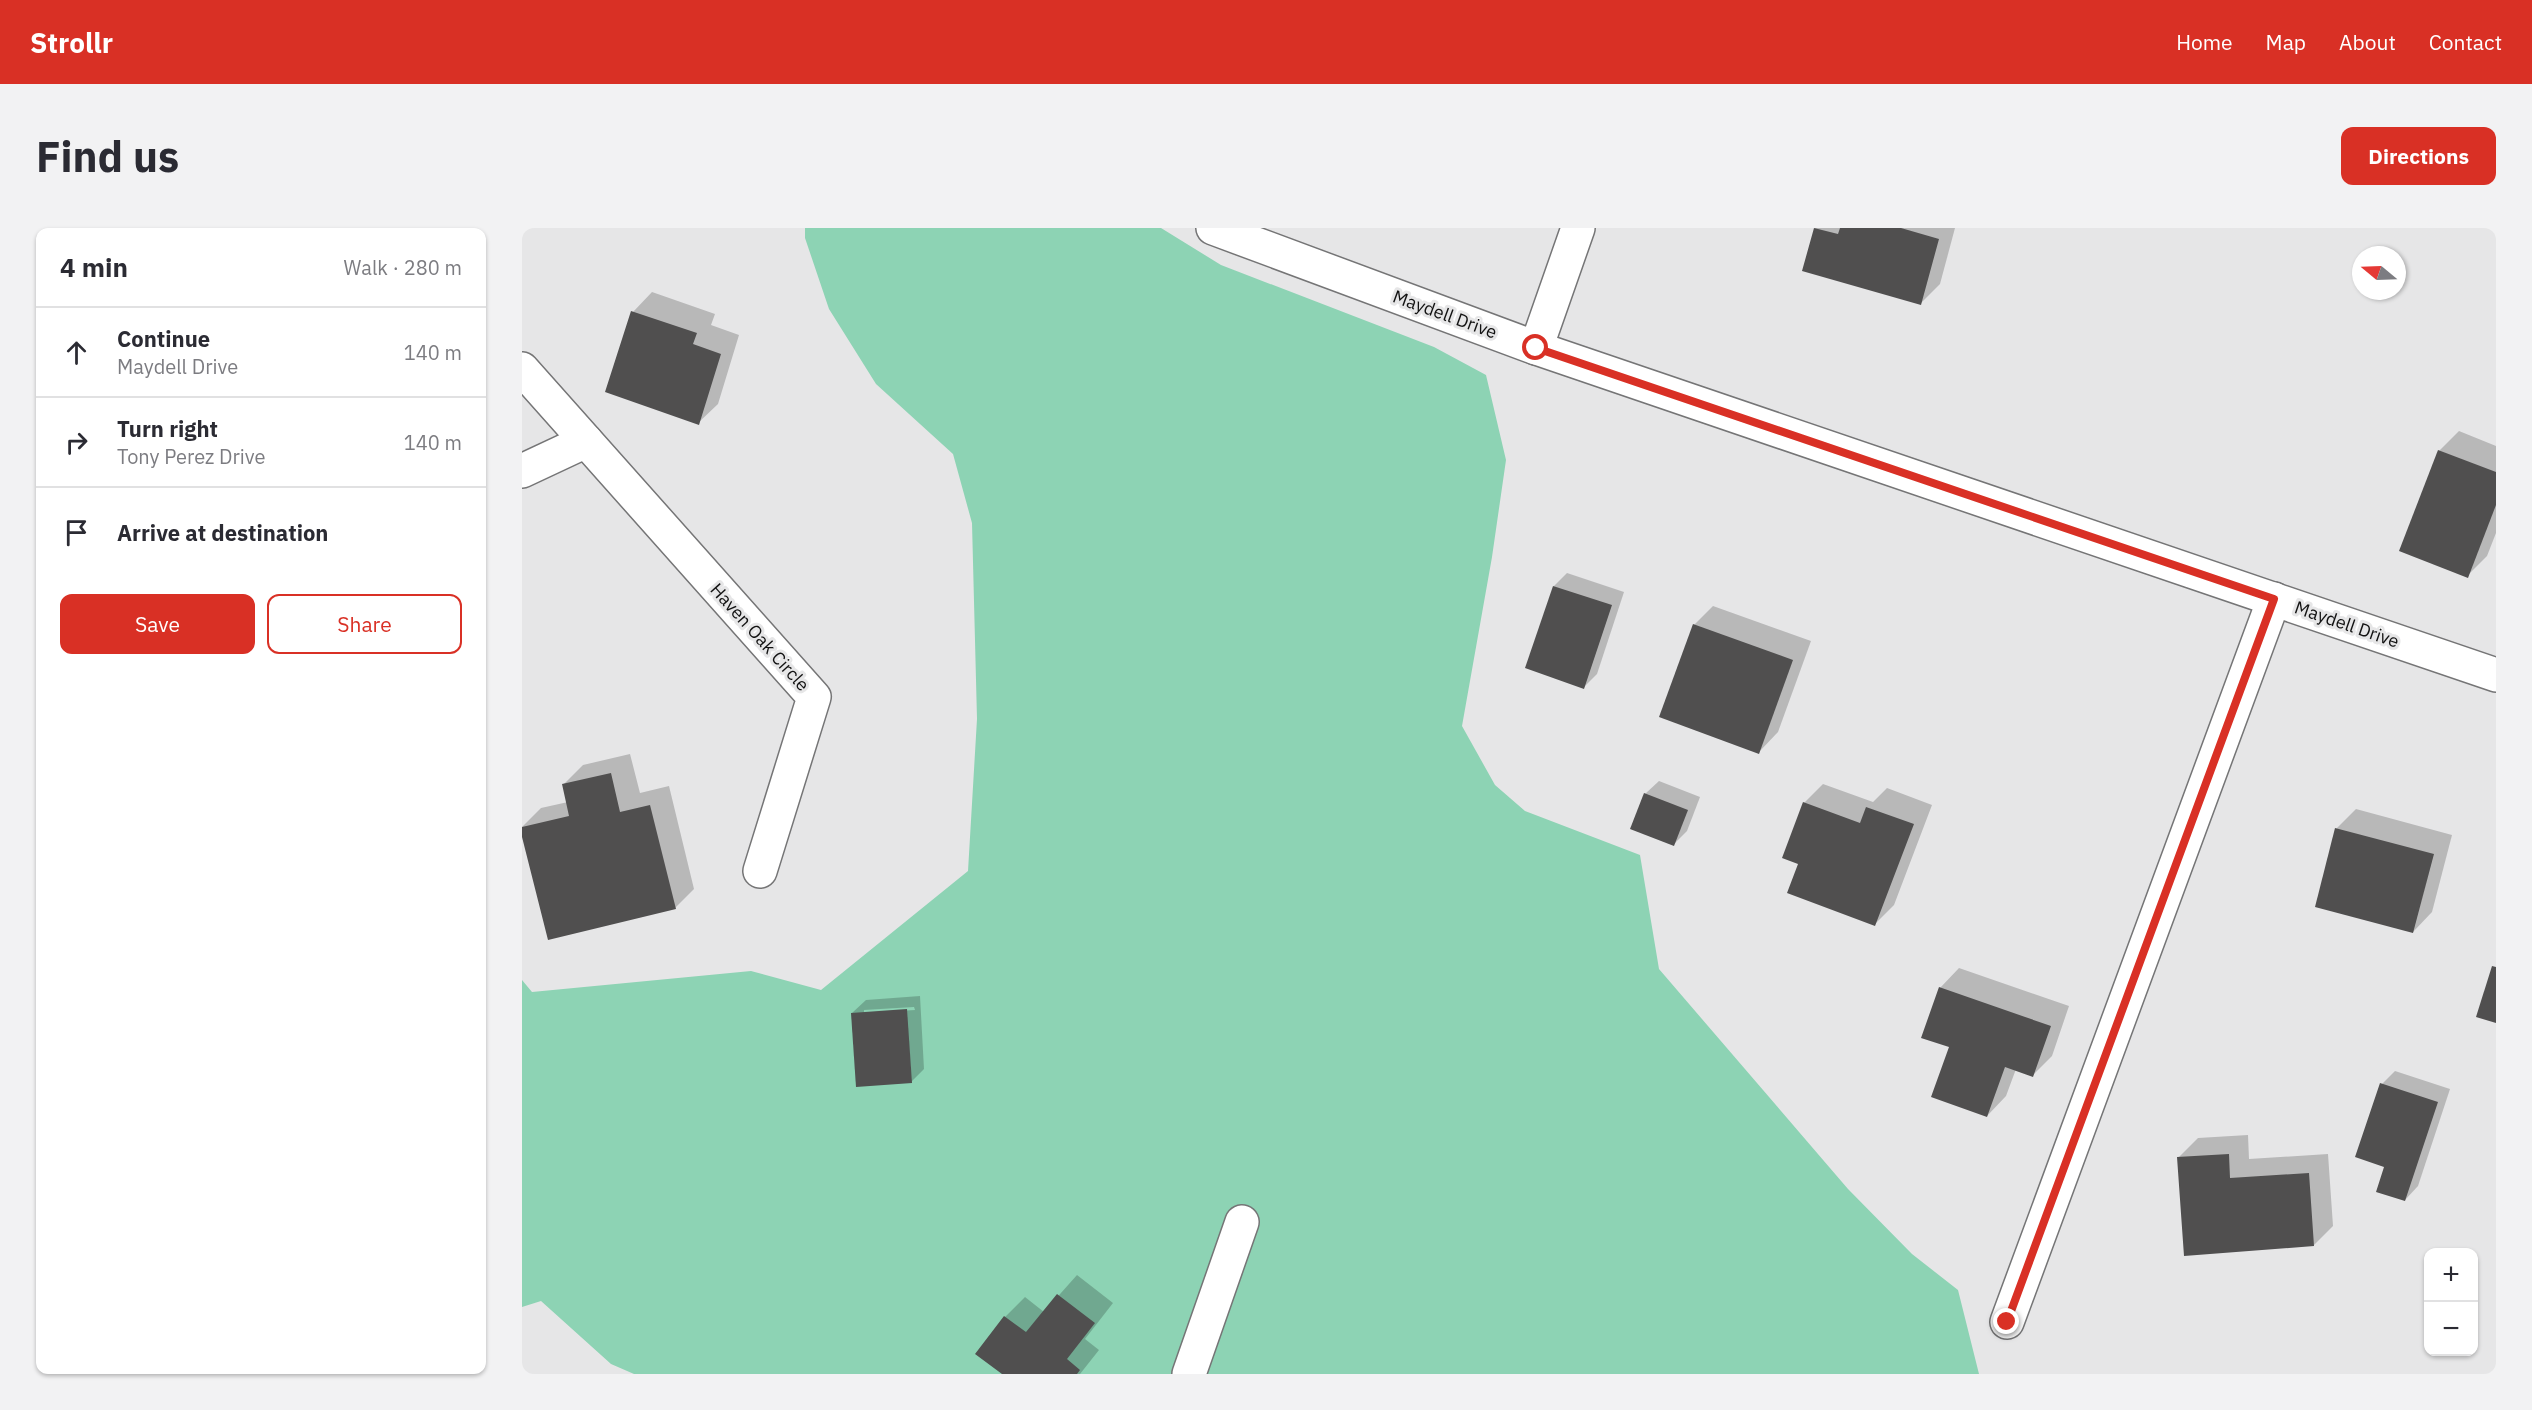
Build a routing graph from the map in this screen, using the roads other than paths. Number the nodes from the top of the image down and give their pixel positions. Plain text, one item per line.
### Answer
1 (1213, 228) edge
2 (1578, 228) edge
3 (1536, 348) junction
4 (522, 369) edge
5 (586, 441) junction
6 (522, 471) edge
7 (2274, 599) junction
8 (2496, 675) edge
9 (760, 871) dead end
10 (1242, 1222) dead end
11 (2007, 1322) dead end
12 (1189, 1374) edge

1 - 3 street, Maydell Drive
2 - 3 street
3 - 7 street, Maydell Drive
4 - 5 street, Haven Oak Circle
5 - 6 street
5 - 9 street, Haven Oak Circle
7 - 8 street, Maydell Drive
7 - 11 street
10 - 12 street

